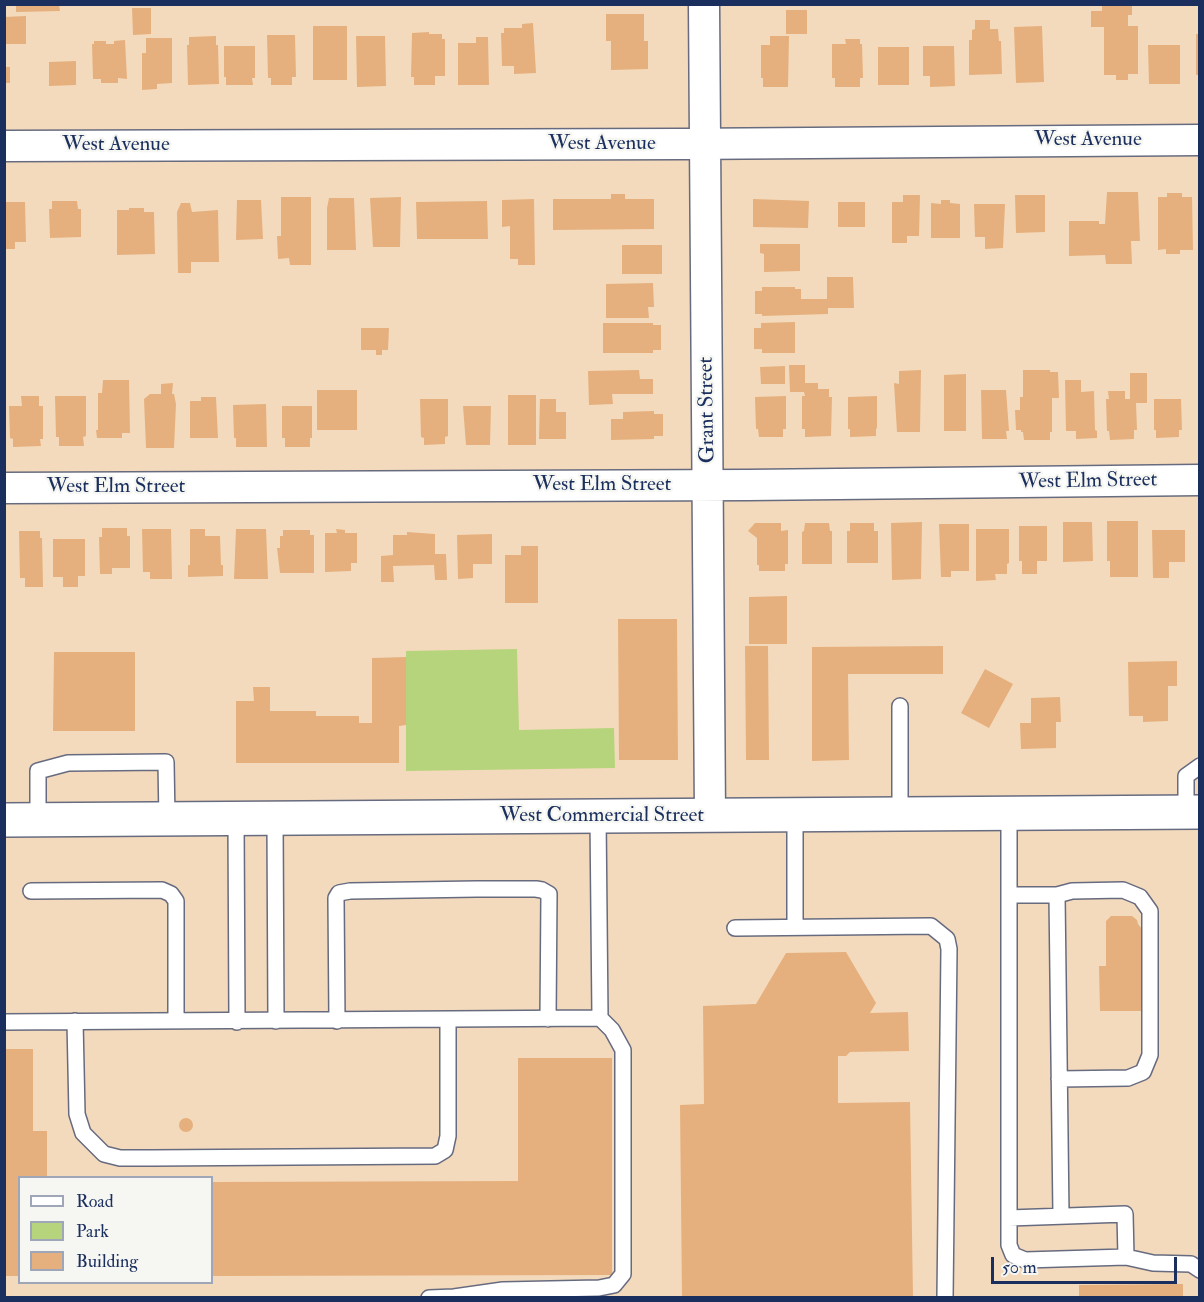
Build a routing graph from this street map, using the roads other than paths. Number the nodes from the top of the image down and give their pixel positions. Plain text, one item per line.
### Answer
1 (704, 4) edge
2 (1200, 140) edge
3 (705, 144) junction
4 (4, 146) edge
5 (1200, 480) edge
6 (709, 485) junction
7 (4, 488) edge
8 (900, 706) dead end
9 (1200, 766) edge
10 (1193, 812) edge
11 (1009, 813) junction
12 (900, 814) junction
13 (710, 815) junction
14 (598, 816) junction
15 (795, 816) junction
16 (236, 819) junction
17 (275, 819) junction
18 (4, 820) edge
19 (38, 820) junction
20 (167, 820) junction
21 (31, 891) dead end
22 (1009, 895) junction
23 (1057, 895) junction
24 (795, 927) junction
25 (735, 928) dead end
26 (600, 1018) junction
27 (548, 1019) junction
28 (448, 1020) junction
29 (276, 1021) junction
30 (337, 1021) junction
31 (4, 1022) edge
32 (75, 1022) junction
33 (176, 1022) junction
34 (237, 1022) junction
35 (1059, 1079) junction
36 (1061, 1216) junction
37 (1009, 1218) junction
38 (1126, 1257) junction
39 (1200, 1270) edge
40 (429, 1298) edge
41 (945, 1298) edge

1 - 3 street, Grant Street
2 - 3 street, West Avenue
3 - 4 street, West Avenue
3 - 6 street, Grant Street
5 - 6 street, West Elm Street
6 - 7 street, West Elm Street
6 - 13 street, Grant Street
8 - 12 lane
9 - 10 lane
10 - 11 main road, West Commercial Street
11 - 12 main road, West Commercial Street
11 - 22 lane
12 - 15 main road, West Commercial Street
13 - 14 main road, West Commercial Street
13 - 15 main road, West Commercial Street
14 - 17 main road, West Commercial Street
14 - 26 lane
15 - 24 lane
16 - 17 main road, West Commercial Street
16 - 20 main road, West Commercial Street
16 - 34 lane
17 - 29 lane
18 - 19 main road, West Commercial Street
19 - 20 main road, West Commercial Street
19 - 20 lane
21 - 33 lane
22 - 23 lane
22 - 37 lane
23 - 35 lane
23 - 35 lane
24 - 25 lane
24 - 41 lane
26 - 27 lane
26 - 40 lane
27 - 28 lane
27 - 30 lane
28 - 30 lane
28 - 32 lane
29 - 30 lane
29 - 34 lane
31 - 32 lane
32 - 33 lane
33 - 34 lane
35 - 36 lane
36 - 37 lane
36 - 38 lane
37 - 38 lane
38 - 39 lane

